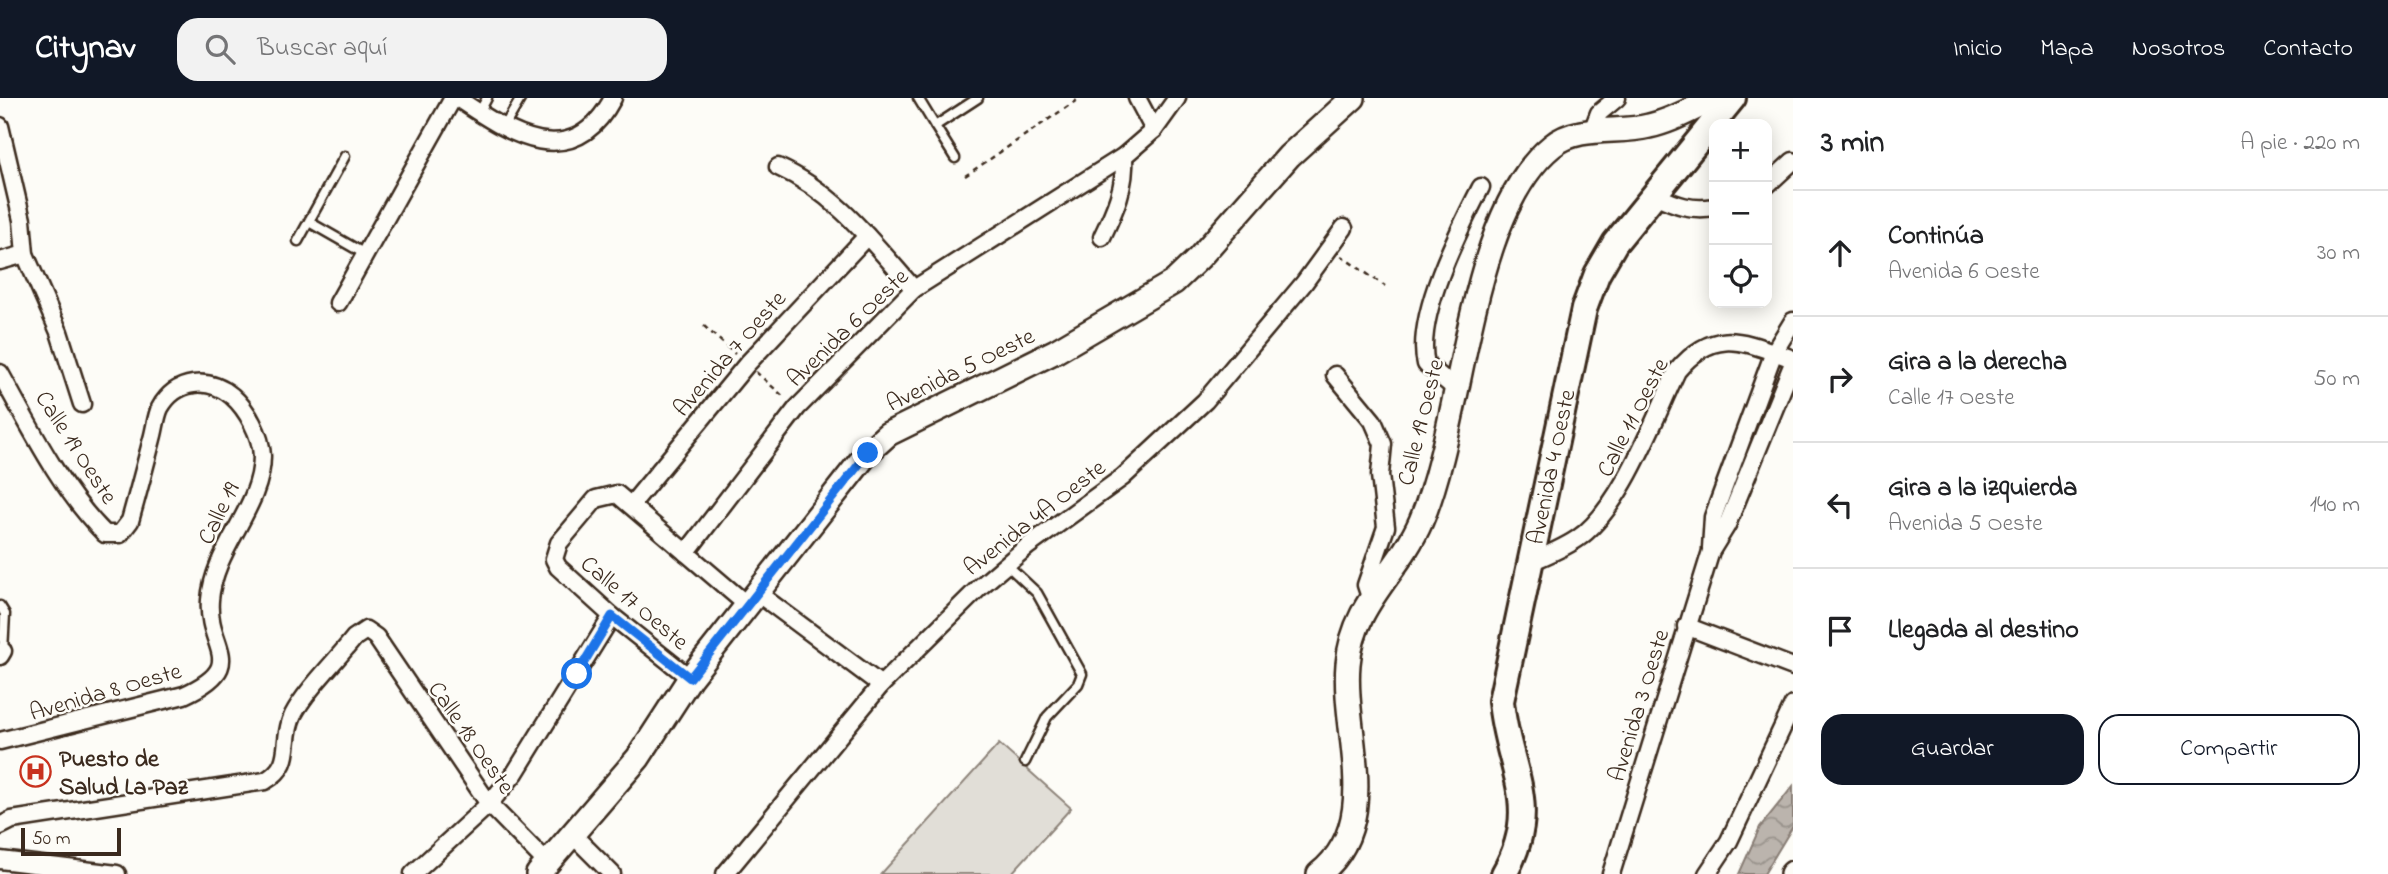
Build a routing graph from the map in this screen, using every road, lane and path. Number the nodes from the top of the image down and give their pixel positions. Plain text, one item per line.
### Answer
1 (455, 98) edge
2 (487, 98) edge
3 (521, 98) edge
4 (613, 98) edge
5 (918, 98) edge
6 (978, 98) edge
7 (1080, 98) edge
8 (1137, 98) edge
9 (1177, 98) edge
10 (1353, 98) edge
11 (1617, 98) edge
12 (1717, 98) edge
13 (1733, 98) edge
14 (479, 113) junction
15 (0, 126) edge
16 (935, 126) junction
17 (504, 127) junction
18 (1154, 130) junction
19 (1592, 131) junction
20 (345, 156) dead end
21 (1124, 156) junction
22 (955, 158) dead end
23 (1793, 161) edge
24 (778, 167) dead end
25 (965, 176) dead end
26 (1770, 182) edge
27 (1482, 187) dead end
28 (1657, 195) junction
29 (1709, 208) edge
30 (309, 222) junction
31 (1344, 228) dead end
32 (867, 236) junction
33 (1102, 237) dead end
34 (298, 241) dead end
35 (1330, 248) junction
36 (25, 254) junction
37 (365, 254) junction
38 (0, 261) edge
39 (1385, 286) dead end
40 (914, 289) junction
41 (338, 303) dead end
42 (1793, 321) edge
43 (1774, 352) junction
44 (1793, 361) edge
45 (0, 373) edge
46 (1335, 375) dead end
47 (177, 390) joint
48 (1457, 390) junction
49 (82, 404) dead end
50 (631, 505) junction
51 (1711, 551) junction
52 (686, 553) junction
53 (1005, 563) junction
54 (1528, 563) junction
55 (1370, 597) junction
56 (751, 598) junction
57 (0, 606) edge
58 (612, 616) junction
59 (1686, 626) junction
60 (1, 654) edge
61 (1793, 667) edge
62 (218, 673) joint
63 (690, 678) junction
64 (881, 685) junction
65 (1793, 705) edge
66 (0, 741) edge
67 (1026, 762) dead end
68 (489, 804) junction
69 (0, 827) edge
70 (574, 836) junction
71 (0, 860) edge
72 (543, 869) edge
73 (59, 872) edge
74 (117, 874) edge
75 (413, 874) edge
76 (612, 874) edge
77 (725, 874) edge
78 (1319, 874) edge
79 (1504, 874) edge
80 (1611, 874) edge
81 (1707, 874) edge

1 - 14 street
1 - 37 street
2 - 14 lane
3 - 17 lane
4 - 17 street
5 - 16 lane
6 - 16 lane
7 - 25 path
8 - 18 street
9 - 18 street, Avenida 6 Oeste
10 - 56 street, Avenida 5 Oeste
11 - 19 street
12 - 19 street, Calle 19 Oeste
13 - 28 main road, Avenida 4 Oeste
14 - 17 street
15 - 36 street
16 - 22 lane
18 - 21 street, Avenida 6 Oeste
19 - 48 street, Calle 19 Oeste
20 - 30 lane
21 - 33 street
21 - 40 street, Avenida 6 Oeste
23 - 26 street
24 - 32 street
27 - 48 street
28 - 29 street
28 - 54 main road, Avenida 4 Oeste
30 - 34 lane
30 - 37 lane
31 - 35 street, Avenida 4A Oeste
32 - 40 street
32 - 50 street, Avenida 7 Oeste
35 - 39 path
35 - 53 street, Avenida 4A Oeste
36 - 38 street
36 - 49 street
37 - 41 street
40 - 52 street, Avenida 6 Oeste
42 - 43 street, Avenida 3 Oeste
43 - 44 street, Calle 11 Oeste
43 - 51 street, Avenida 3 Oeste
43 - 54 street, Calle 11 Oeste
44 - 51 street, Avenida 3 Oeste
45 - 47 street, Calle 19 Oeste
46 - 55 street
47 - 62 street, Calle 19
48 - 55 street, Calle 19 Oeste
50 - 52 street
50 - 58 street, Calle 17 Oeste
51 - 59 street, Avenida 3 Oeste
52 - 56 street
53 - 64 street, Avenida 4A Oeste
53 - 67 lane
54 - 79 main road, Avenida 4 Oeste
55 - 78 street, Calle 19 Oeste
56 - 63 street, Avenida 5 Oeste
56 - 64 street
57 - 60 lane
58 - 63 street, Calle 17 Oeste
58 - 68 street
59 - 61 street
59 - 80 street, Avenida 3 Oeste
62 - 66 street, Avenida 8 Oeste
63 - 70 street, Avenida 5 Oeste
64 - 77 street, Avenida 4A Oeste
65 - 81 street
68 - 69 street, Calle 18 Oeste
68 - 72 street, Calle 18 Oeste
68 - 75 street
70 - 72 street, Avenida 5 Oeste
70 - 76 street
71 - 73 street
73 - 74 street

